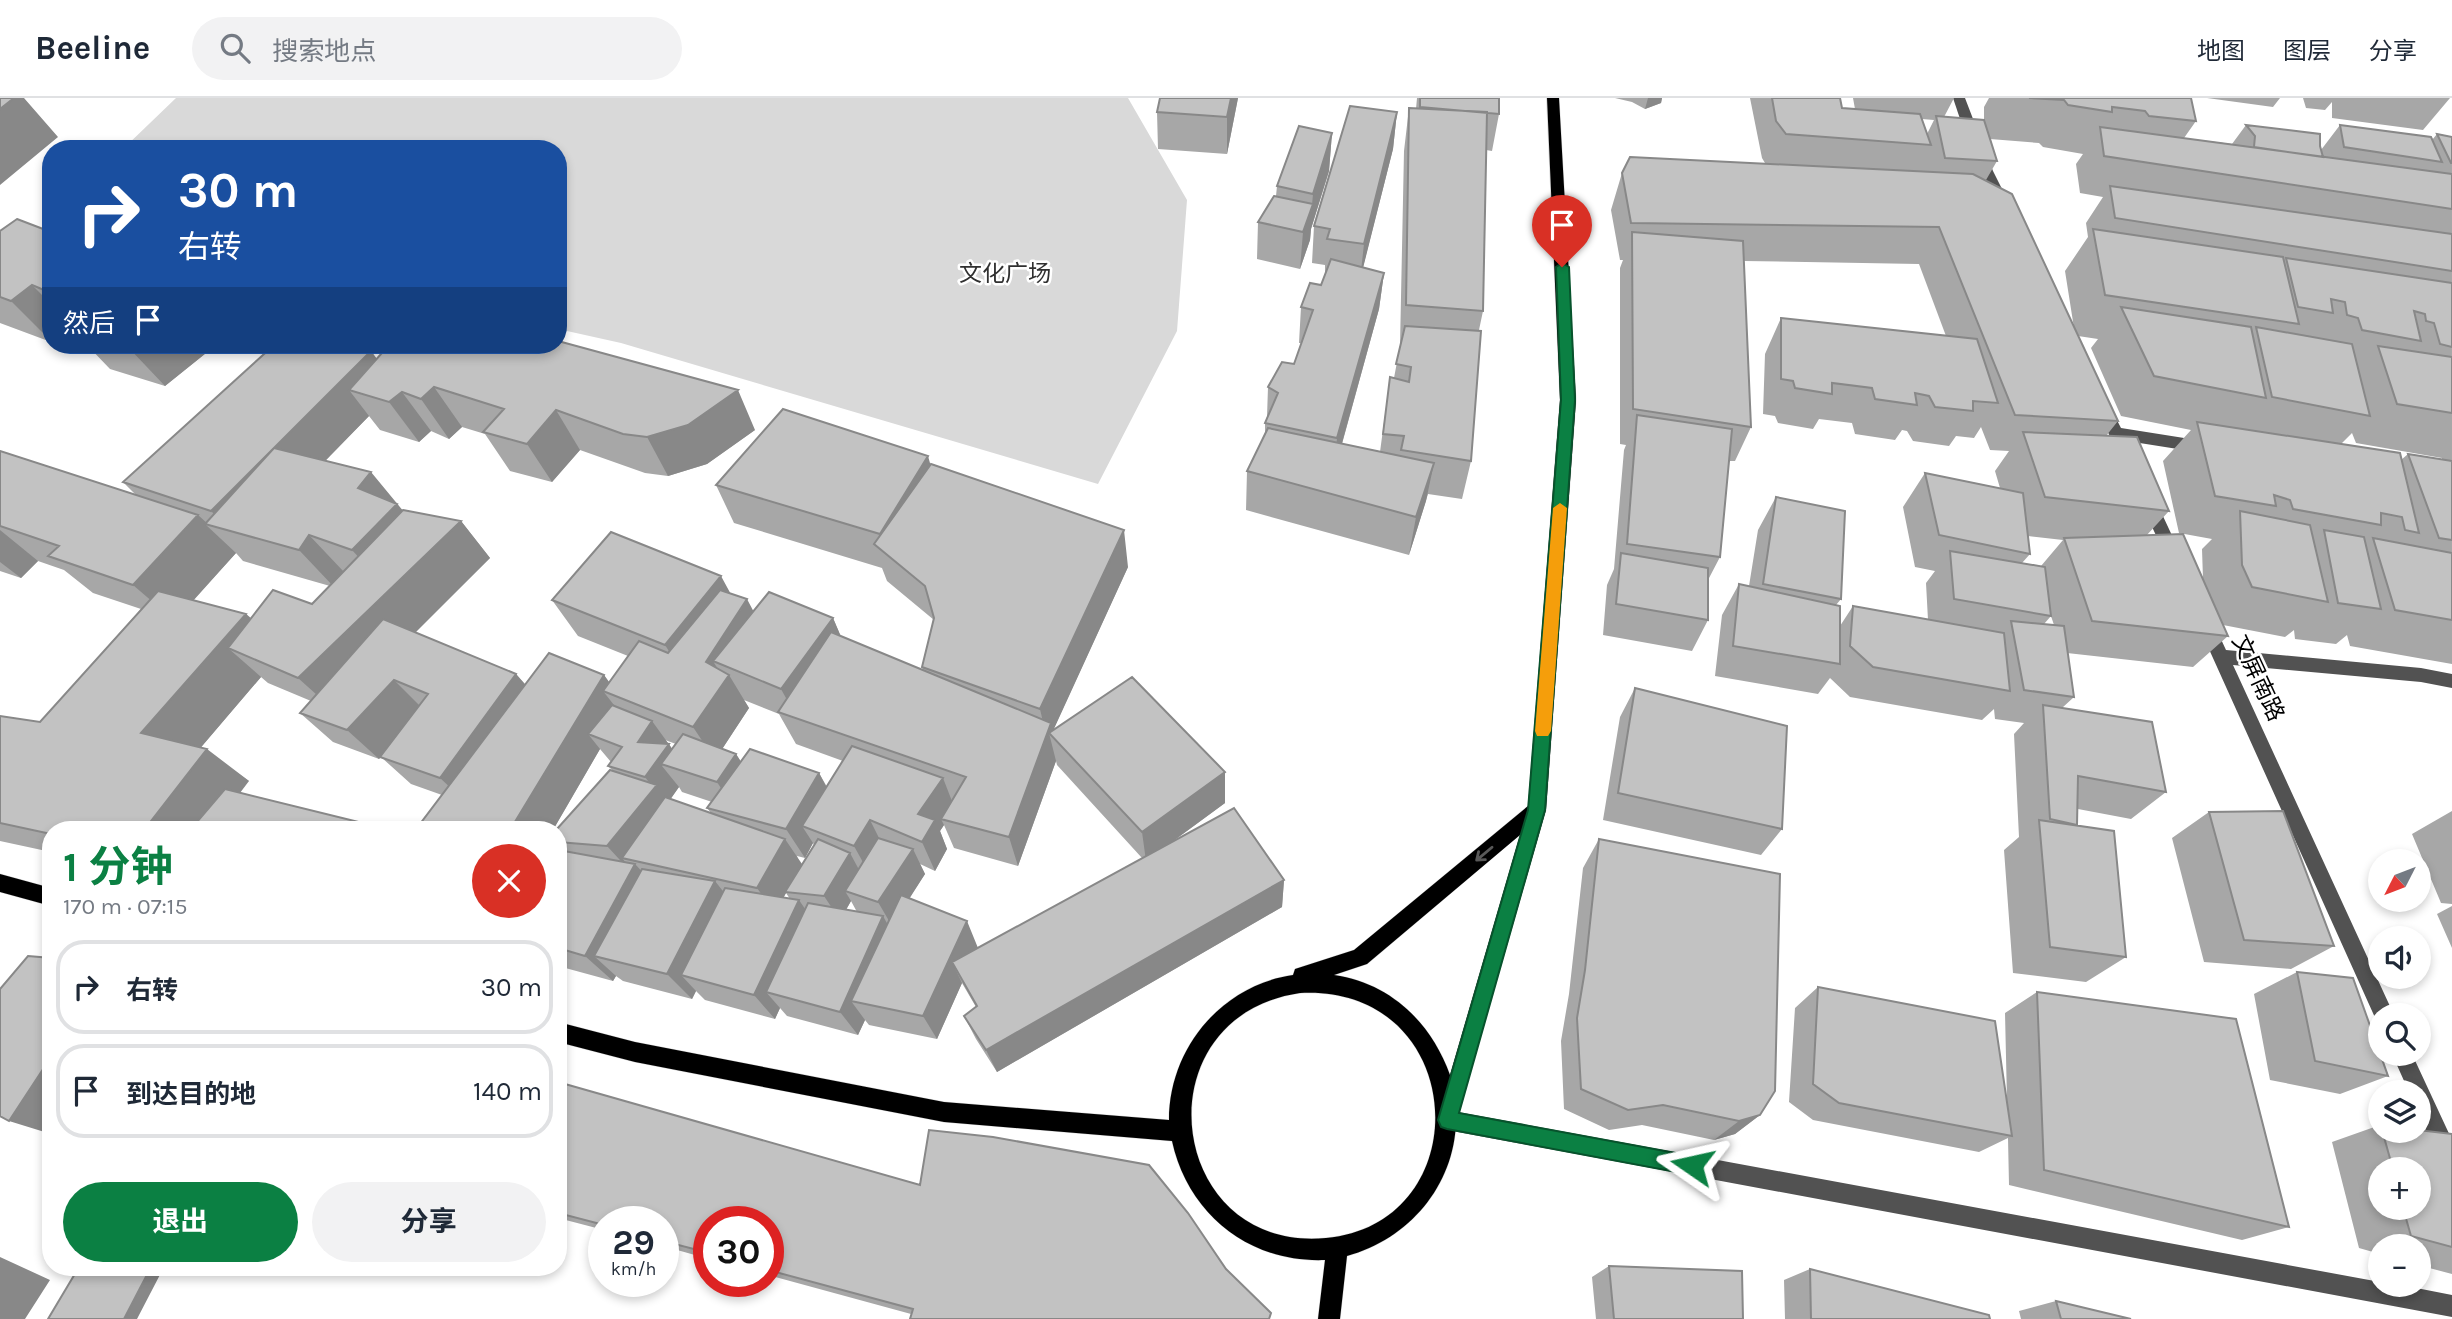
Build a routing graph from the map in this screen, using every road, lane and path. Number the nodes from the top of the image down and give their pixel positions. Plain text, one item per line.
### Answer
1 (1553, 98) edge
2 (1959, 98) edge
3 (2011, 221) edge
4 (2098, 396) edge
5 (2116, 433) junction
6 (2224, 450) edge
7 (2181, 570) edge
8 (2198, 607) edge
9 (2222, 657) junction
10 (2452, 681) edge
11 (1537, 810) junction
12 (0, 883) edge
13 (42, 895) edge
14 (1282, 983) junction
15 (2379, 1003) edge
16 (567, 1034) edge
17 (2407, 1066) edge
18 (1447, 1120) junction
19 (1181, 1130) junction
20 (2452, 1164) edge
21 (1337, 1250) junction
22 (2452, 1306) edge
23 (1329, 1319) edge

1 - 11 main road
2 - 3 street
4 - 5 street
5 - 6 street
5 - 7 street
8 - 9 street, 文屏南路
9 - 10 street
9 - 15 street, 文屏南路
11 -> 14 main road
11 - 18 main road
12 - 13 main road
14 - 18 main road
14 - 19 main road
16 - 19 main road
17 - 20 street
18 - 21 main road
18 - 22 street
19 - 21 main road
21 - 23 main road

